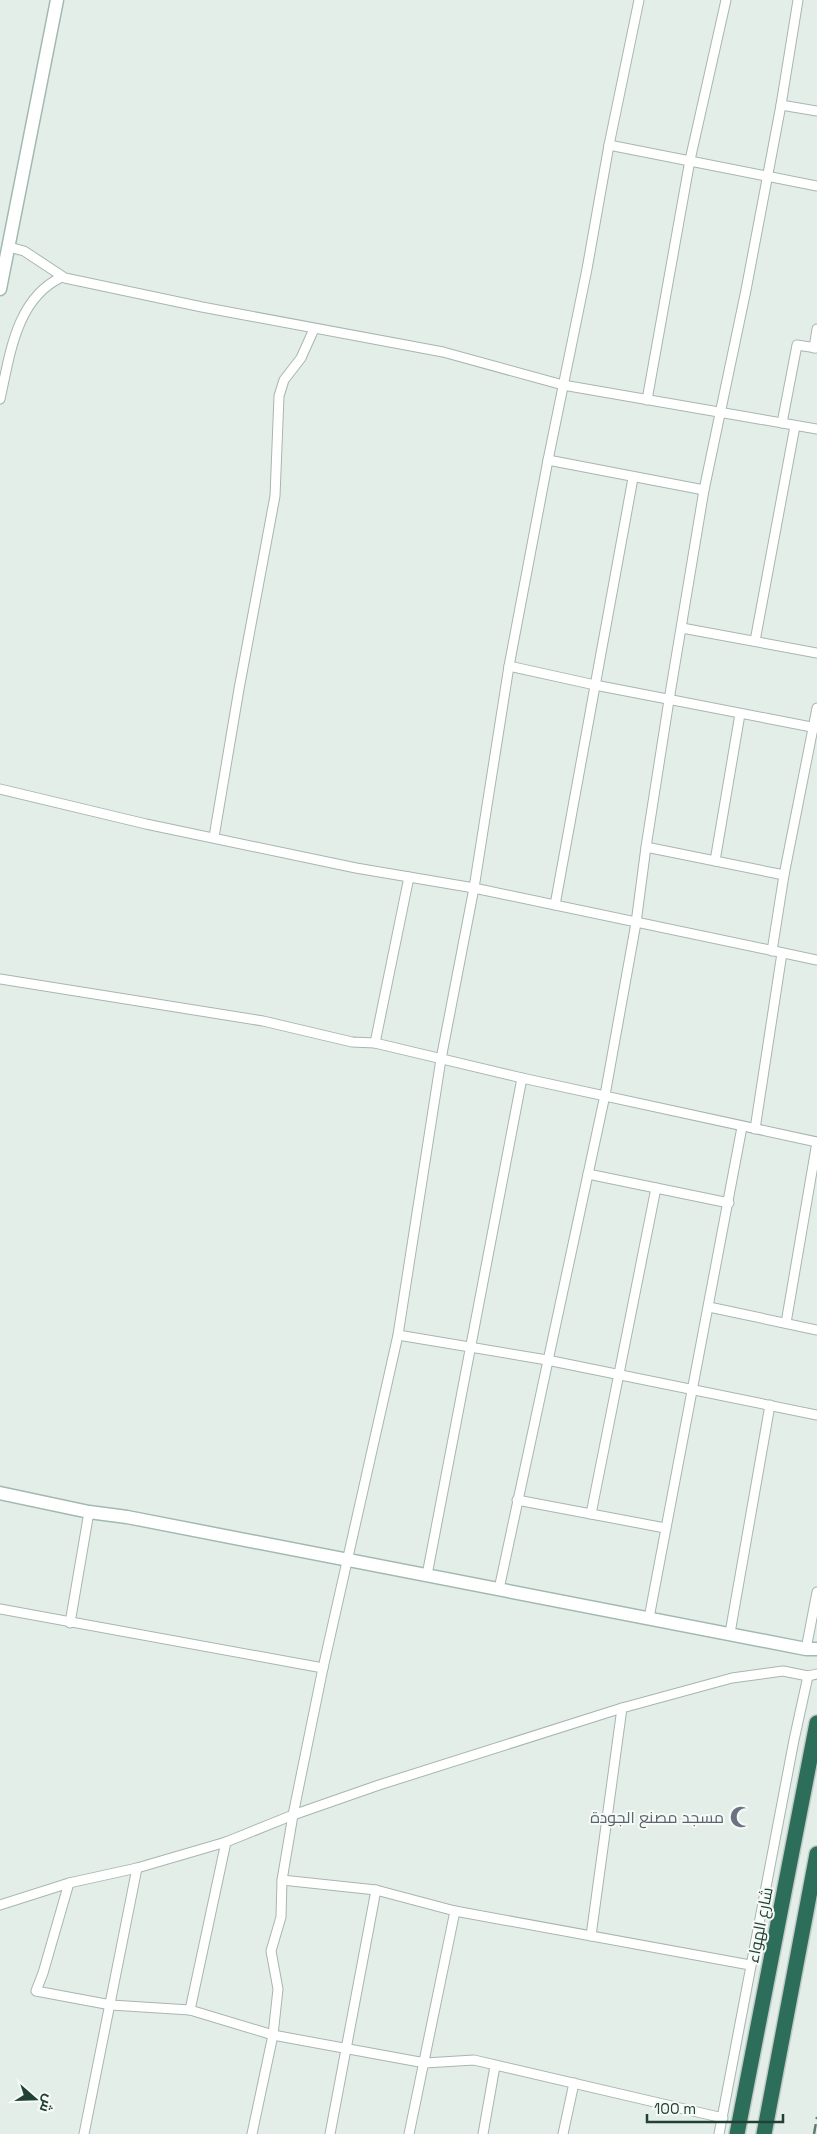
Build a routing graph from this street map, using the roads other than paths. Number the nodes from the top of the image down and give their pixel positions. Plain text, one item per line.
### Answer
1 (57, 0) edge
2 (639, 0) edge
3 (726, 0) edge
4 (798, 0) edge
5 (781, 105) junction
6 (817, 111) edge
7 (609, 145) junction
8 (690, 160) junction
9 (768, 175) junction
10 (817, 186) edge
11 (9, 247) junction
12 (62, 277) junction
13 (0, 289) edge
14 (817, 328) edge
15 (314, 329) junction
16 (815, 348) edge
17 (563, 385) junction
18 (0, 399) edge
19 (647, 400) junction
20 (720, 412) junction
21 (782, 423) junction
22 (795, 426) junction
23 (817, 429) edge
24 (548, 460) junction
25 (633, 478) junction
26 (704, 490) junction
27 (682, 628) junction
28 (755, 641) junction
29 (817, 653) edge
30 (509, 666) junction
31 (595, 685) junction
32 (669, 700) junction
33 (817, 708) edge
34 (740, 714) junction
35 (815, 728) edge
36 (0, 789) edge
37 (214, 837) junction
38 (646, 847) junction
39 (715, 861) junction
40 (784, 875) junction
41 (409, 876) junction
42 (474, 888) junction
43 (555, 905) junction
44 (636, 923) junction
45 (777, 952) junction
46 (817, 960) edge
47 (0, 979) edge
48 (375, 1043) junction
49 (441, 1059) junction
50 (522, 1078) junction
51 (605, 1095) junction
52 (742, 1126) junction
53 (755, 1129) junction
54 (817, 1142) edge
55 (588, 1174) junction
56 (656, 1188) junction
57 (729, 1203) junction
58 (709, 1307) junction
59 (786, 1323) junction
60 (817, 1330) edge
61 (398, 1335) junction
62 (471, 1348) junction
63 (547, 1360) junction
64 (619, 1374) junction
65 (693, 1390) junction
66 (770, 1405) junction
67 (817, 1415) edge
68 (0, 1493) edge
69 (517, 1500) junction
70 (89, 1512) junction
71 (590, 1514) junction
72 (665, 1528) junction
73 (348, 1560) junction
74 (427, 1575) junction
75 (499, 1589) junction
76 (817, 1592) edge
77 (0, 1609) edge
78 (649, 1618) junction
79 (70, 1623) junction
80 (730, 1633) junction
81 (812, 1649) edge
82 (323, 1668) junction
83 (813, 1675) edge
84 (622, 1708) junction
85 (817, 1723) edge
86 (293, 1816) junction
87 (226, 1842) junction
88 (817, 1854) edge
89 (136, 1868) junction
90 (282, 1880) junction
91 (69, 1883) junction
92 (376, 1890) junction
93 (0, 1905) edge
94 (455, 1911) junction
95 (591, 1936) junction
96 (750, 1965) junction
97 (111, 2005) junction
98 (743, 2008) junction
99 (190, 2010) junction
100 (761, 2011) junction
101 (272, 2035) junction
102 (347, 2048) junction
103 (425, 2063) junction
104 (495, 2066) junction
105 (574, 2083) junction
106 (723, 2118) junction
107 (84, 2134) edge
108 (252, 2134) edge
109 (330, 2134) edge
110 (409, 2134) edge
111 (483, 2134) edge
112 (563, 2134) edge
113 (719, 2134) edge
114 (737, 2134) edge
115 (764, 2134) edge

1 - 11 street
2 - 7 street
3 - 8 street
4 - 5 street
5 - 6 street
5 - 9 street
7 - 8 street
7 - 17 street
8 - 9 street
8 - 19 street
9 - 10 street
9 - 20 street
11 - 12 street
11 - 13 street
12 - 15 street
12 - 18 street
14 - 16 street
15 - 17 street
15 - 37 street
16 - 21 street
17 - 19 street
17 - 24 street
19 - 20 street
20 - 21 street
20 - 26 street
21 - 22 street
22 - 23 street
22 - 28 street
24 - 25 street
24 - 30 street
25 - 26 street
25 - 31 street
26 - 27 street
27 - 28 street
27 - 32 street
28 - 29 street
30 - 31 street
30 - 42 street
31 - 32 street
31 - 43 street
32 - 34 street
32 - 38 street
33 - 35 street
34 - 35 street
34 - 39 street
35 - 40 street
36 - 37 street
37 - 41 street
38 - 39 street
38 - 44 street
39 - 40 street
40 - 45 street
41 - 42 street
41 - 48 street
42 - 43 street
42 - 49 street
43 - 44 street
44 - 45 street
44 - 51 street
45 - 46 street
45 - 53 street
47 - 48 street
48 - 49 street
49 - 50 street
49 - 61 street
50 - 51 street
50 - 62 street
51 - 52 street
51 - 55 street
52 - 53 street
52 - 57 street
53 - 54 street
54 - 59 street
55 - 56 street
55 - 63 street
56 - 57 street
56 - 64 street
57 - 58 street
58 - 59 street
58 - 65 street
59 - 60 street
61 - 62 street
61 - 73 street
62 - 63 street
62 - 74 street
63 - 64 street
63 - 69 street
64 - 65 street
64 - 71 street
65 - 66 street
65 - 72 street
66 - 67 street
66 - 80 street
68 - 70 street
69 - 71 street
69 - 75 street
70 - 73 street
70 - 79 street
71 - 72 street
72 - 78 street
73 - 74 street
73 - 82 street
74 - 75 street
75 - 78 street
76 - 81 street
77 - 79 street
78 - 80 street
79 - 82 street
80 - 81 street
82 - 86 street
83 - 84 street
83 - 96 street
84 - 86 street
84 - 95 street
85 - 100 highway, شارع الهواء
86 - 87 street
86 - 90 street
87 - 89 street
87 - 99 street
88 - 115 highway
89 - 91 street
89 - 97 street
90 - 92 street
90 - 101 street
91 - 93 street
91 - 97 street
92 - 94 street
92 - 102 street
94 - 95 street
94 - 103 street
95 - 96 street
96 - 98 street
97 - 99 street
97 - 107 street
98 - 100 street
98 - 106 street
99 - 101 street
100 - 114 highway, شارع الهواء
101 - 102 street
101 - 108 street
102 - 103 street
102 - 109 street
103 - 104 street
103 - 110 street
104 - 105 street
104 - 111 street
105 - 106 street
105 - 112 street
106 - 113 street

